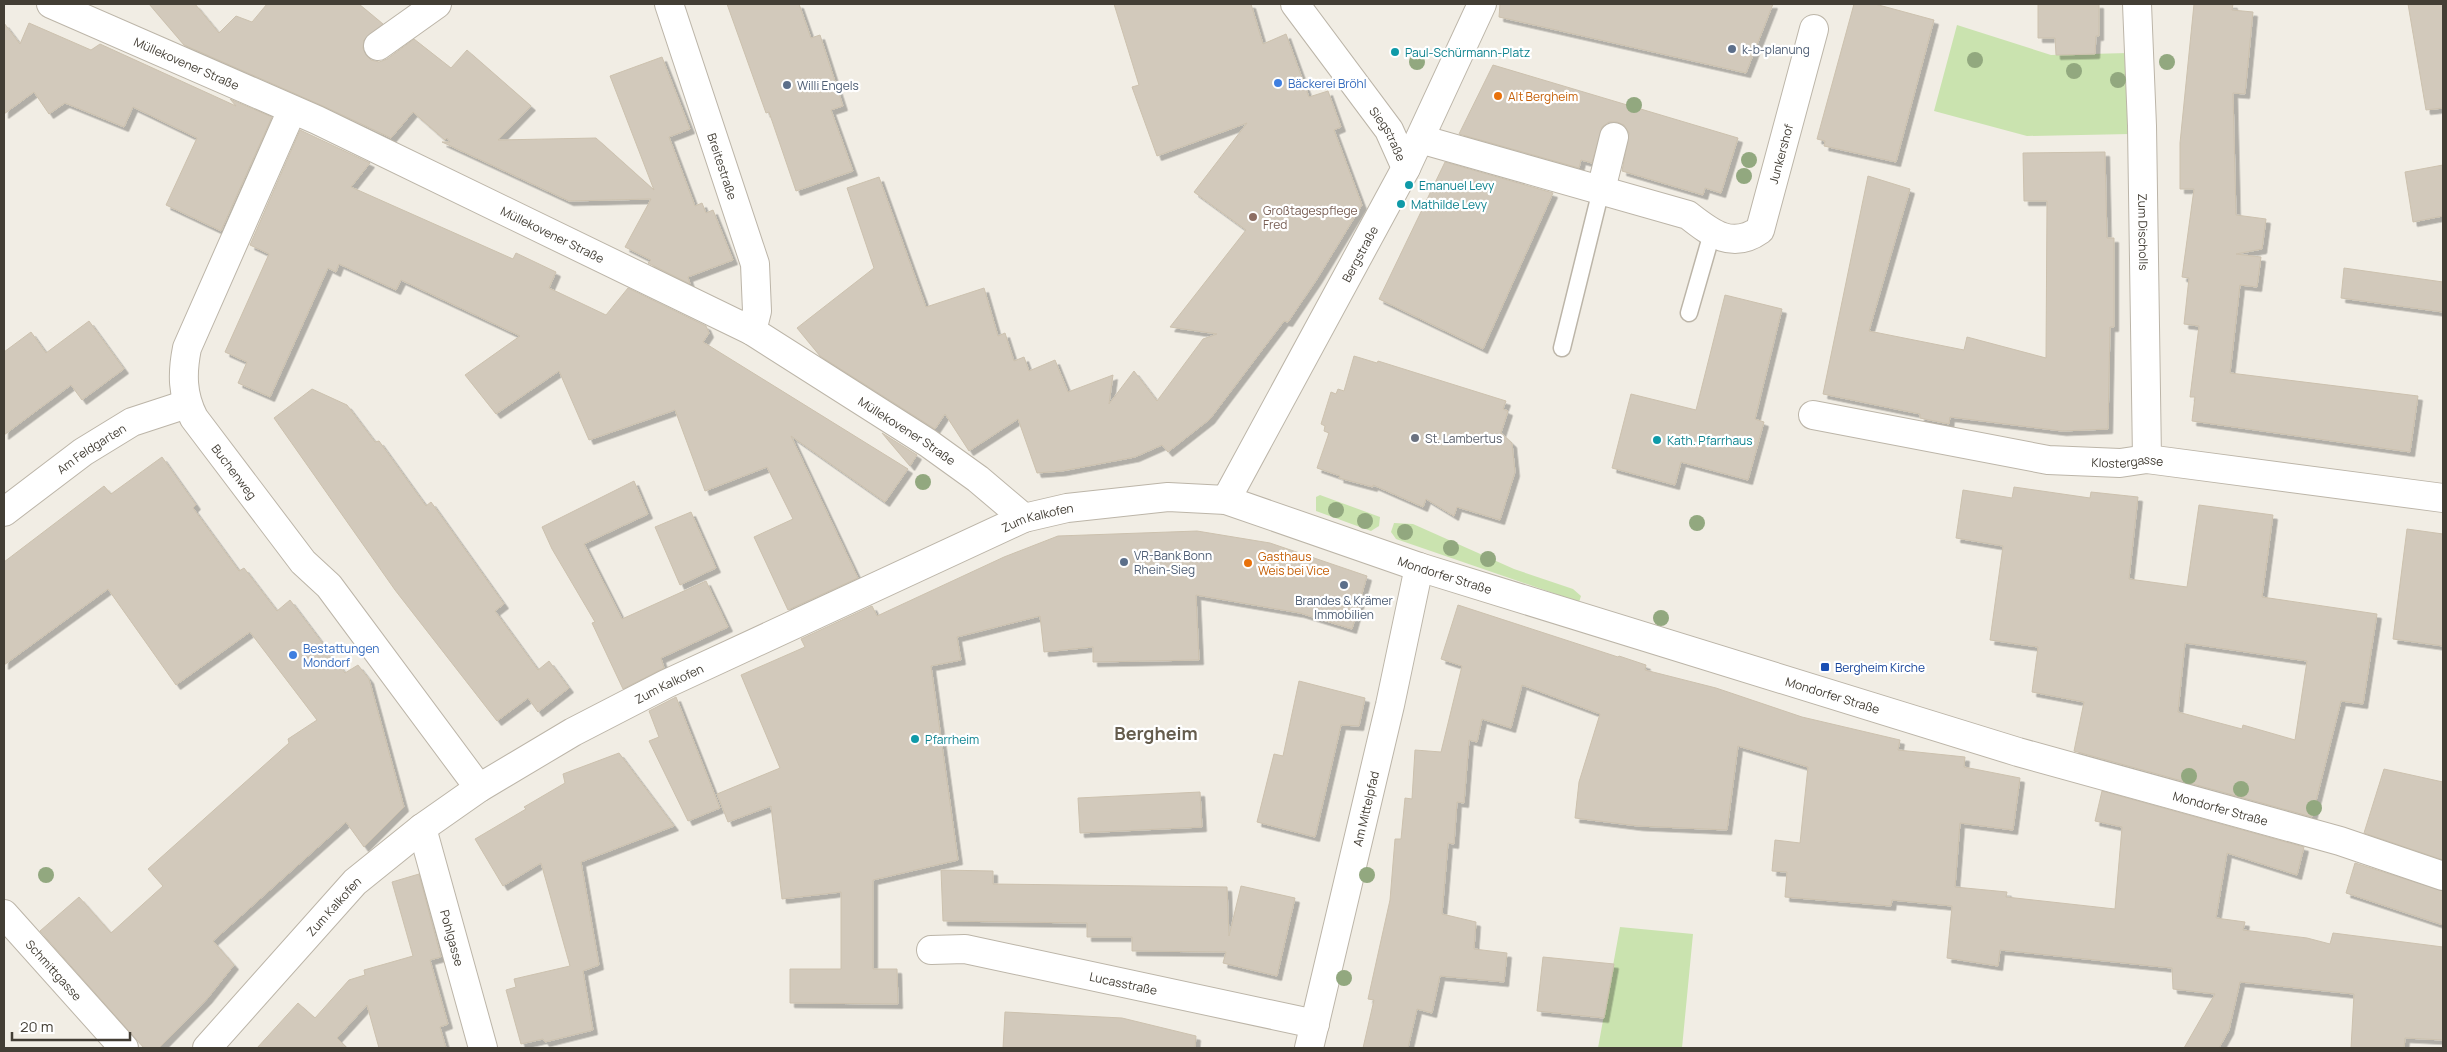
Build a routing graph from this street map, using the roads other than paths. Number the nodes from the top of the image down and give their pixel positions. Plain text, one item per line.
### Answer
1 (51, 4) edge
2 (437, 4) edge
3 (669, 4) edge
4 (1295, 4) edge
5 (1482, 4) edge
6 (2137, 4) edge
7 (1814, 29) dead end
8 (378, 46) dead end
9 (292, 110) junction
10 (1614, 137) dead end
11 (1420, 139) junction
12 (1406, 168) junction
13 (1601, 190) junction
14 (1712, 233) junction
15 (1689, 313) dead end
16 (752, 331) junction
17 (1562, 348) dead end
18 (187, 404) junction
19 (1812, 416) dead end
20 (2148, 459) junction
21 (2443, 498) edge
22 (1226, 500) junction
23 (4, 512) edge
24 (1024, 518) junction
25 (1419, 567) junction
26 (480, 788) junction
27 (422, 828) junction
28 (2443, 876) edge
29 (4, 914) edge
30 (931, 950) dead end
31 (1312, 1036) edge
32 (124, 1048) edge
33 (207, 1048) edge
34 (483, 1048) edge

1 - 9 street, Müllekovener Straße
2 - 8 street
3 - 16 street, Breitestraße
4 - 12 street, Siegstraße
5 - 11 street, Bergstraße
6 - 20 street, Zum Discholls
7 - 14 street, Junkershof
9 - 16 street, Müllekovener Straße
9 - 18 street, Buchenweg
10 - 13 street
11 - 12 street, Bergstraße
11 - 13 street, Junkershof
12 - 22 street, Bergstraße
13 - 14 street, Junkershof
13 - 17 lane
14 - 15 lane
16 - 24 street, Müllekovener Straße
18 - 23 street, Am Feldgarten
18 - 26 street, Buchenweg
19 - 20 street, Klostergasse
20 - 21 street, Klostergasse
22 - 24 street, Zum Kalkofen
22 - 25 street, Mondorfer Straße
24 - 26 street, Zum Kalkofen
25 - 28 street, Mondorfer Straße
25 - 31 street, Am Mittelpfad
26 - 27 street, Zum Kalkofen
27 - 33 street, Zum Kalkofen
27 - 34 street, Pohlgasse
29 - 32 street, Schmittgasse
30 - 31 street, Lucasstraße

